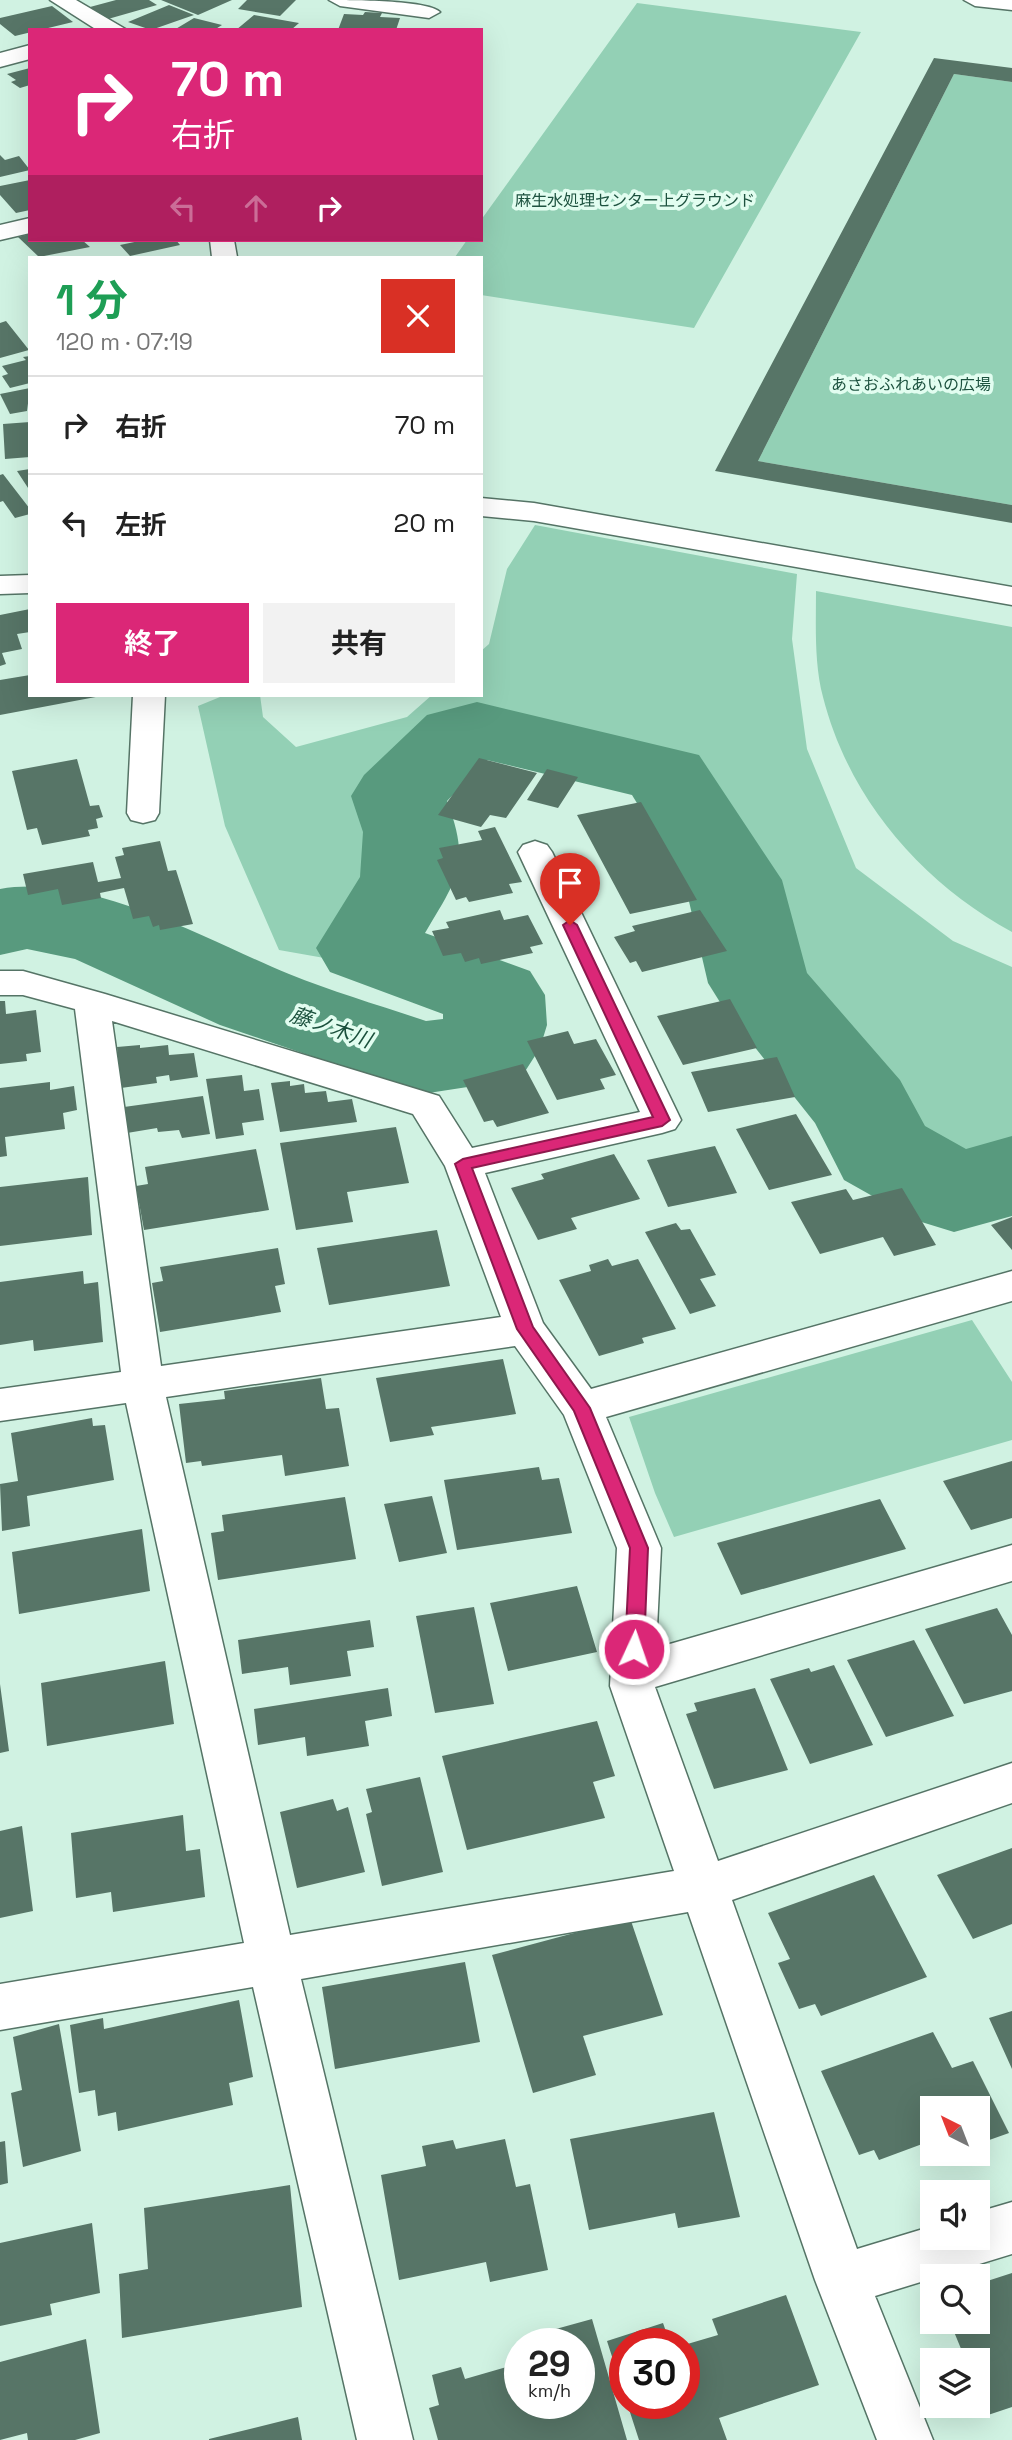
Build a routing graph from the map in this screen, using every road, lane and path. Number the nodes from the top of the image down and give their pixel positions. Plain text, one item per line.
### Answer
1 (61, 0) edge
2 (340, 0) edge
3 (975, 0) edge
4 (1012, 4) edge
5 (429, 14) edge
6 (110, 28) edge
7 (28, 53) edge
8 (0, 60) edge
9 (28, 226) edge
10 (0, 233) edge
11 (483, 507) edge
12 (28, 584) edge
13 (0, 585) edge
14 (1012, 596) edge
15 (149, 697) edge
16 (143, 813) dead end
17 (535, 852) dead end
18 (0, 983) edge
19 (92, 1002) junction
20 (463, 1164) junction
21 (1012, 1286) edge
22 (525, 1329) junction
23 (144, 1385) junction
24 (0, 1405) edge
25 (582, 1408) junction
26 (1012, 1563) edge
27 (633, 1674) junction
28 (1012, 1783) edge
29 (703, 1888) junction
30 (272, 1961) junction
31 (0, 2007) edge
32 (1012, 2228) edge
33 (842, 2280) junction
34 (385, 2440) edge
35 (905, 2440) edge

1 - 6 street
2 - 5 street
3 - 4 street
7 - 8 street
9 - 10 street
11 - 14 street
12 - 13 street
15 - 16 street
17 - 20 street
18 - 19 street
19 - 20 street
19 - 23 street
20 - 22 street
21 - 25 street
22 - 23 street
22 - 25 street
23 - 24 street
23 - 30 street
25 - 27 street
26 - 27 street
27 - 29 street
28 - 29 street
29 - 30 street
29 - 33 street
30 - 31 street
30 - 34 street
32 - 33 street
33 - 35 street

